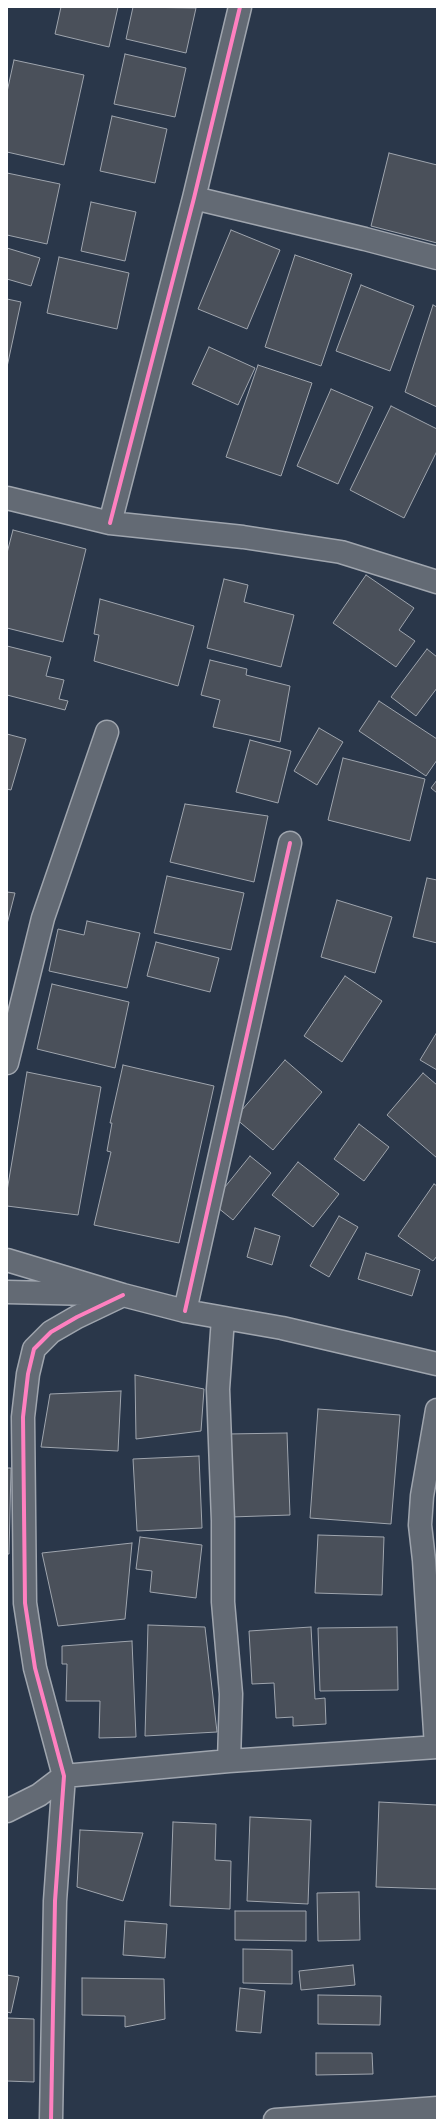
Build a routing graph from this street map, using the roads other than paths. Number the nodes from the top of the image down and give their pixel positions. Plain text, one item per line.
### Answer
1 (240, 7) edge
2 (194, 198) junction
3 (437, 258) edge
4 (7, 498) edge
5 (110, 523) junction
6 (437, 582) edge
7 (107, 732) dead end
8 (290, 842) dead end
9 (7, 1063) edge
10 (7, 1260) edge
11 (7, 1292) edge
12 (123, 1295) junction
13 (185, 1310) junction
14 (223, 1318) junction
15 (437, 1364) edge
16 (437, 1410) edge
17 (16, 1601) edge
18 (436, 1747) edge
19 (229, 1761) junction
20 (64, 1776) junction
21 (7, 1811) edge
22 (437, 2108) edge
23 (405, 2115) edge
24 (51, 2120) edge
25 (276, 2120) edge

1 - 2 street
2 - 3 street
2 - 5 street
4 - 5 street
5 - 6 street
7 - 9 street
8 - 13 street
10 - 12 street
11 - 12 street
12 - 13 street
12 - 17 street
13 - 14 street
14 - 15 street
14 - 19 street
16 - 18 street
17 - 20 street
18 - 19 street
19 - 20 street
20 - 21 street
20 - 24 street
22 - 23 street
23 - 25 street

